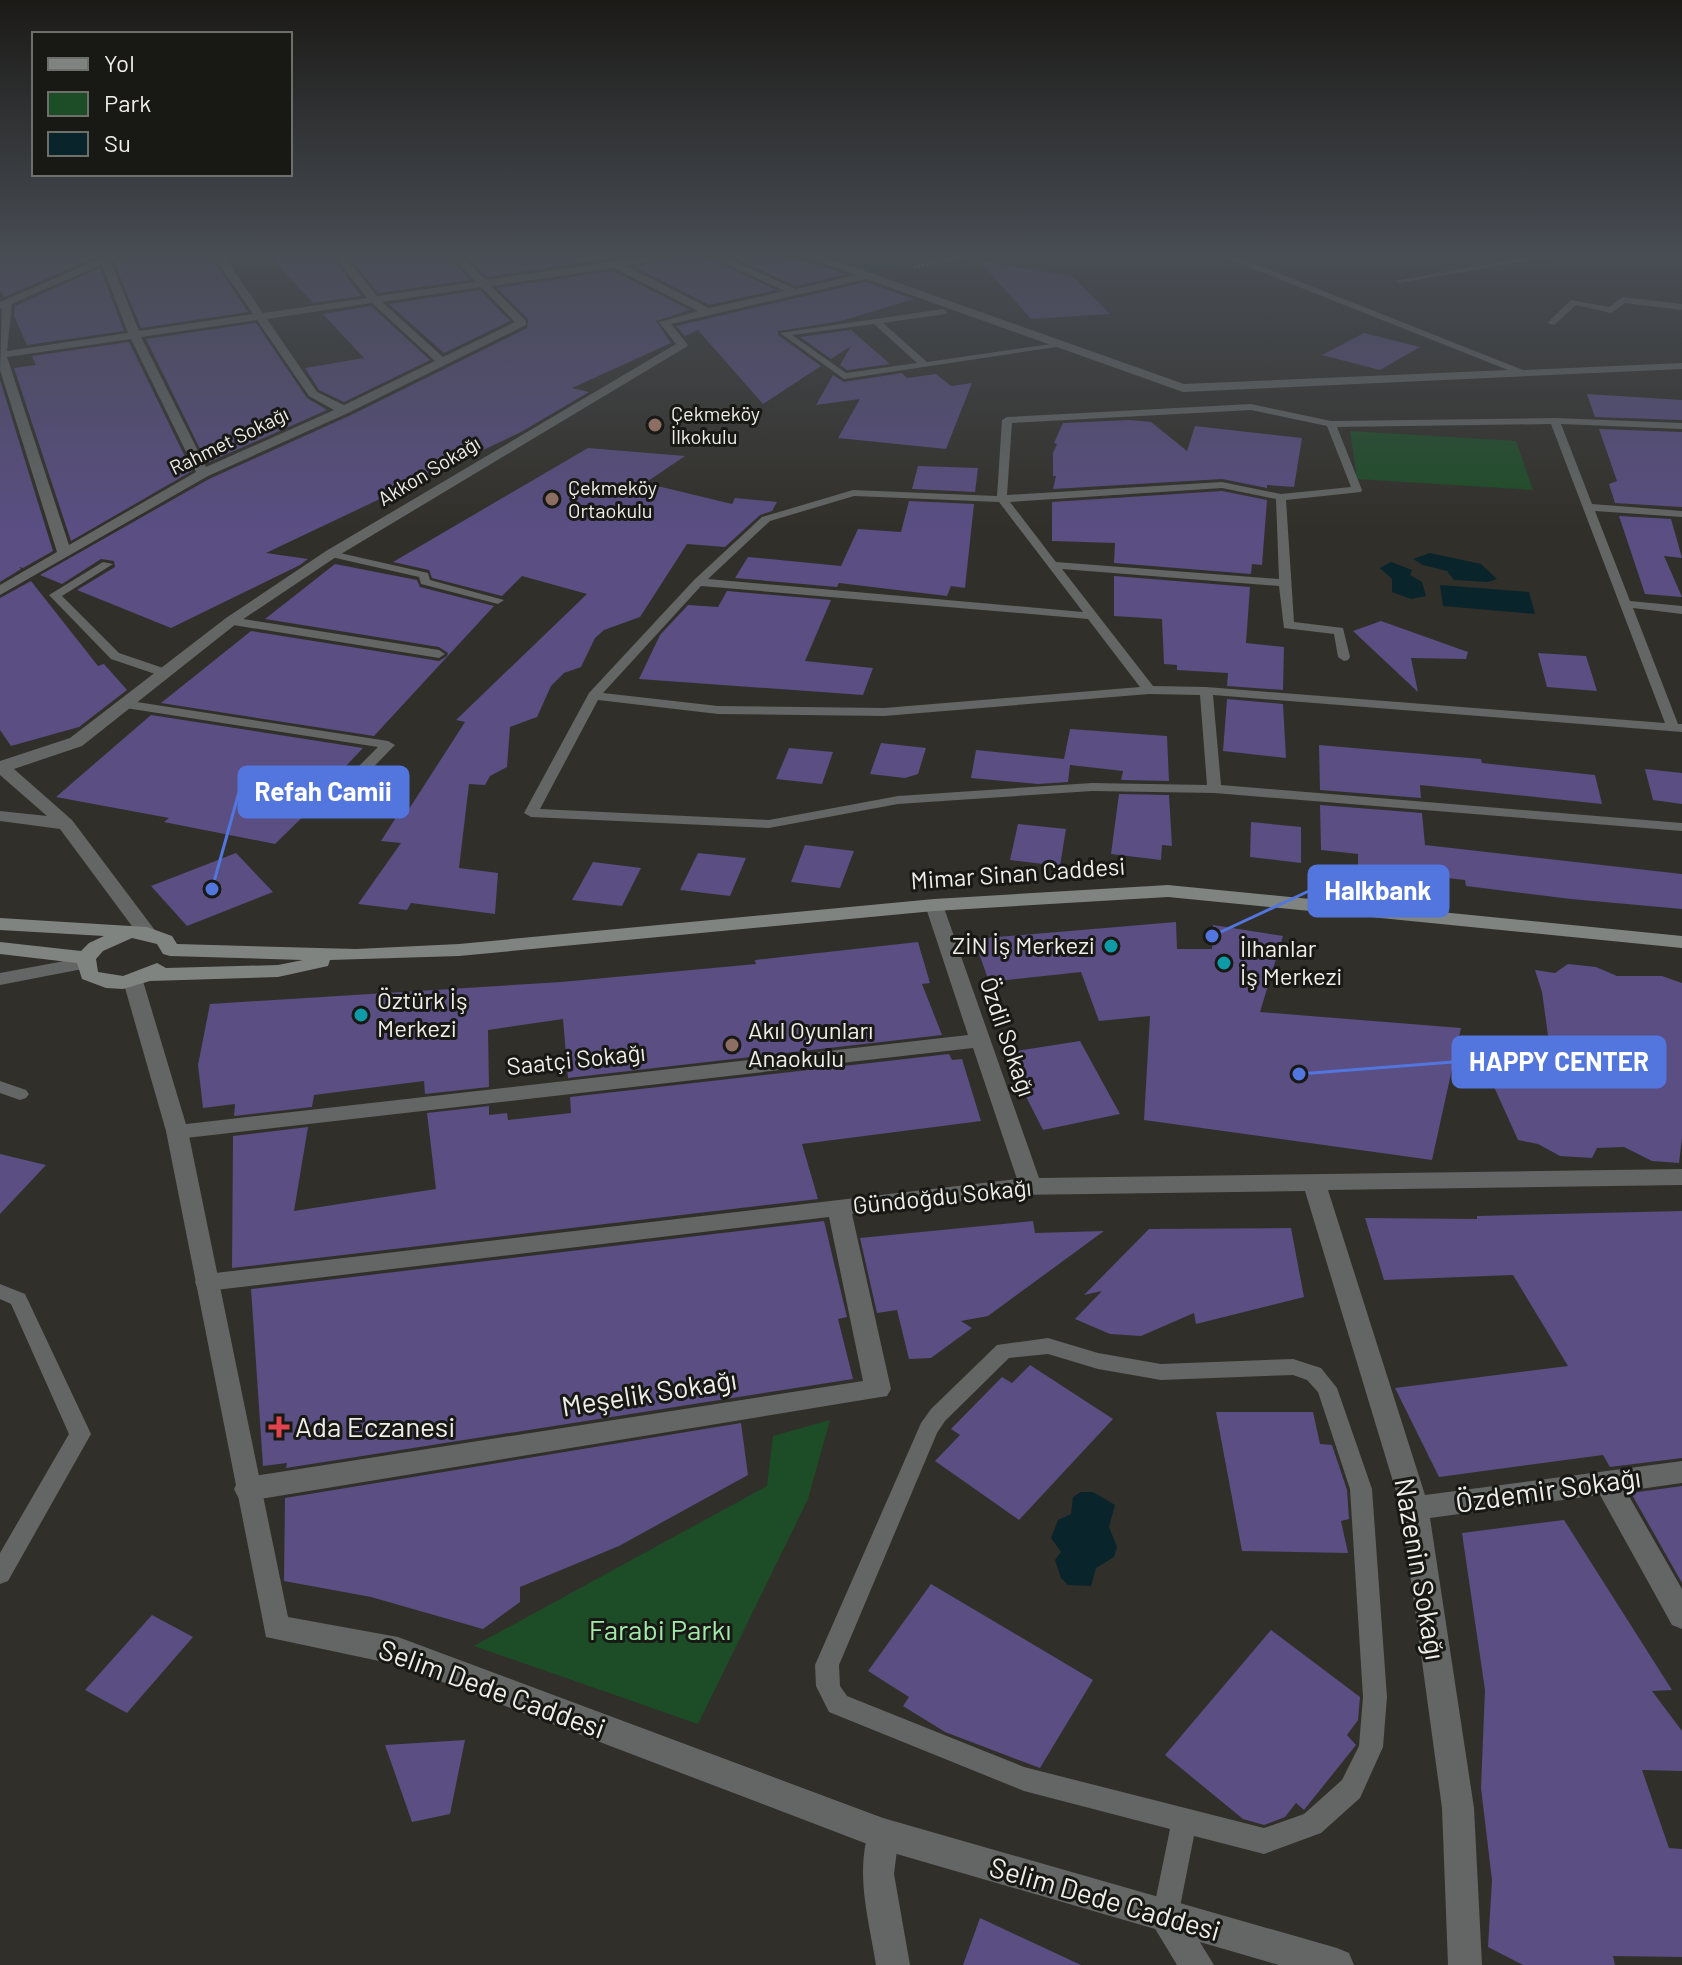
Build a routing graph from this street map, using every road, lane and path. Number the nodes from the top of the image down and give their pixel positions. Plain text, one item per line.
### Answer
1 (59, 347) edge
2 (140, 347) edge
3 (280, 347) edge
4 (425, 347) edge
5 (471, 347) edge
6 (679, 347) edge
7 (803, 347) edge
8 (905, 347) edge
9 (1053, 347) edge
10 (1070, 347) edge
11 (1457, 347) edge
12 (0, 355) edge
13 (441, 361) junction
14 (925, 365) junction
15 (1682, 366) edge
16 (1524, 373) junction
17 (344, 410) junction
18 (1555, 421) junction
19 (1331, 424) junction
20 (1682, 426) edge
21 (203, 473) junction
22 (1281, 497) junction
23 (1002, 499) junction
24 (1588, 507) junction
25 (1682, 514) edge
26 (65, 554) junction
27 (331, 554) junction
28 (107, 564) dead end
29 (1053, 565) junction
30 (698, 582) junction
31 (1285, 583) junction
32 (0, 591) edge
33 (498, 600) dead end
34 (1625, 604) junction
35 (1682, 610) edge
36 (1093, 616) junction
37 (231, 621) junction
38 (439, 654) dead end
39 (1344, 657) dead end
40 (165, 673) junction
41 (1149, 690) junction
42 (1206, 691) junction
43 (594, 696) junction
44 (124, 704) junction
45 (1677, 728) edge
46 (1, 767) edge
47 (1214, 789) junction
48 (336, 797) dead end
49 (0, 816) edge
50 (66, 824) junction
51 (1682, 827) edge
52 (934, 905) junction
53 (0, 924) edge
54 (139, 933) junction
55 (1682, 942) edge
56 (0, 948) edge
57 (170, 950) junction
58 (356, 955) junction
59 (86, 961) junction
60 (140, 978) junction
61 (0, 979) edge
62 (981, 1040) junction
63 (0, 1087) edge
64 (20, 1094) dead end
65 (177, 1131) junction
66 (1682, 1177) edge
67 (1315, 1185) junction
68 (1031, 1187) junction
69 (839, 1208) junction
70 (207, 1282) junction
71 (0, 1291) edge
72 (1682, 1472) edge
73 (1607, 1482) junction
74 (248, 1489) junction
75 (1415, 1508) junction
76 (0, 1574) edge
77 (1682, 1616) edge
78 (1184, 1823) junction
79 (883, 1834) junction
80 (1165, 1917) junction
81 (893, 1965) edge
82 (1197, 1965) edge
83 (1337, 1965) edge
84 (1465, 1965) edge

1 - 12 street
2 - 21 street
3 - 17 street
4 - 13 street
5 - 13 street, Rahmet Sokağı
6 - 27 street, Akkon Sokağı
7 - 14 lane
8 - 14 lane
9 - 14 lane
10 - 16 street
11 - 16 street
12 - 26 street
13 - 17 street, Rahmet Sokağı
15 - 16 street
17 - 21 street, Rahmet Sokağı
18 - 19 lane
18 - 20 lane
18 - 24 lane
19 - 22 lane
19 - 23 lane
21 - 26 street, Rahmet Sokağı
22 - 23 lane
22 - 31 lane
23 - 29 lane
23 - 30 lane
24 - 25 lane
24 - 34 lane
26 - 32 street, Rahmet Sokağı
27 - 33 lane
27 - 37 street, Akkon Sokağı
28 - 40 lane
29 - 31 lane
29 - 36 lane
30 - 36 lane
30 - 43 lane
31 - 39 lane
34 - 35 lane
34 - 45 lane
36 - 41 lane
37 - 38 lane
37 - 40 street, Akkon Sokağı
40 - 44 street, Akkon Sokağı
41 - 42 lane
41 - 43 lane
42 - 45 lane
42 - 47 lane
43 - 47 lane
44 - 46 street, Akkon Sokağı
44 - 48 lane
46 - 50 street
47 - 51 lane
49 - 50 street
50 - 54 street
52 - 55 main road, Mimar Sinan Caddesi
52 - 58 main road, Mimar Sinan Caddesi
52 - 62 street, Özdil Sokağı
53 - 54 main road
54 - 57 main road
54 - 59 main road
56 - 59 main road, Mimar Sinan Caddesi
57 - 58 main road, Mimar Sinan Caddesi
57 - 60 main road
58 - 60 main road, Mimar Sinan Caddesi
59 - 60 main road, Mimar Sinan Caddesi
59 - 61 street
60 - 65 street, Selim Dede Caddesi
62 - 65 street, Saatçi Sokağı
62 - 68 street, Özdil Sokağı
63 - 64 lane
65 - 70 street, Selim Dede Caddesi
66 - 67 street, Gündoğdu Sokağı
67 - 68 street, Gündoğdu Sokağı
67 - 75 street, Nazenin Sokağı
68 - 69 street, Gündoğdu Sokağı
69 - 70 street, Gündoğdu Sokağı
69 - 74 street, Meşelik Sokağı
70 - 74 street, Selim Dede Caddesi
71 - 76 lane
72 - 73 street, Özdemir Sokağı
73 - 75 street, Özdemir Sokağı
73 - 77 street
74 - 79 street, Selim Dede Caddesi
75 - 84 street, Nazenin Sokağı
78 - 78 lane
78 - 80 lane
79 - 80 street, Selim Dede Caddesi
79 - 81 street
80 - 82 street
80 - 83 street, Selim Dede Caddesi

